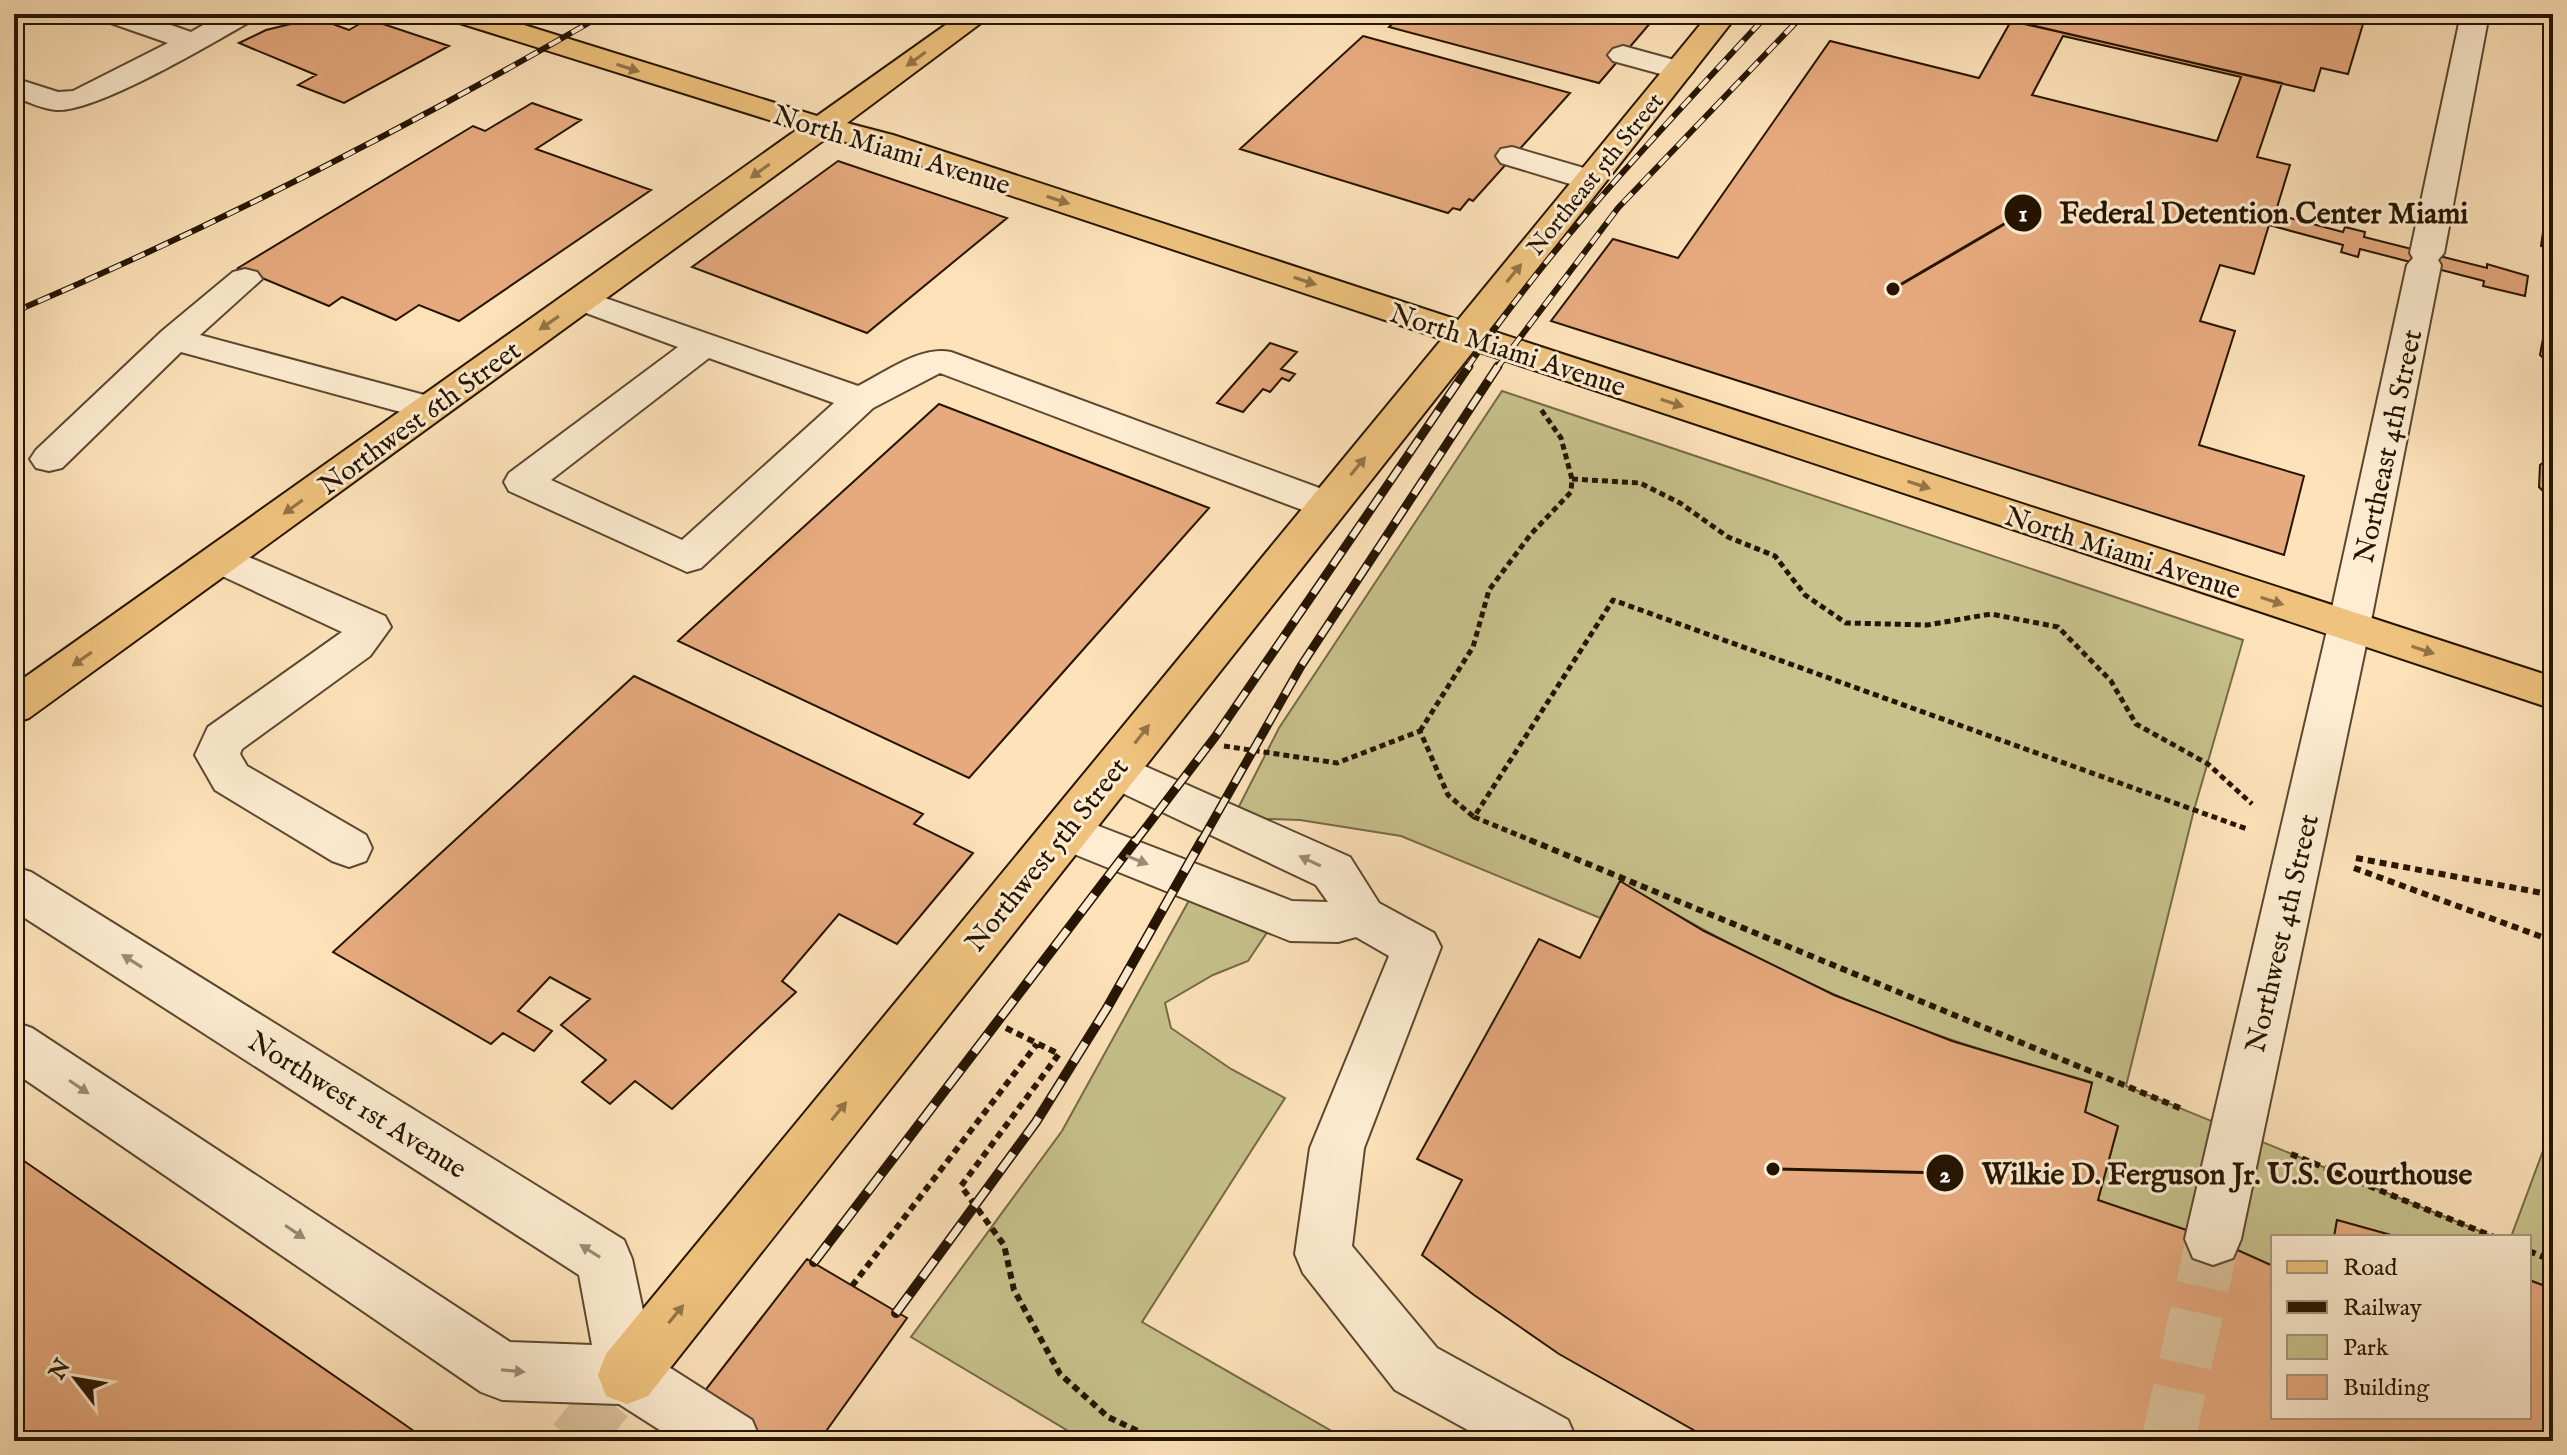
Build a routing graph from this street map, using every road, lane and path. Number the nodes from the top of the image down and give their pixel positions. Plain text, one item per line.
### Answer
1 (112, 14) edge
2 (243, 14) edge
3 (460, 14) edge
4 (979, 14) edge
5 (1724, 14) edge
6 (2475, 14) edge
7 (193, 42) junction
8 (1623, 55) dead end
9 (1679, 70) junction
10 (14, 87) edge
11 (824, 125) junction
12 (1512, 156) dead end
13 (1590, 180) junction
14 (245, 279) dead end
15 (582, 300) junction
16 (1465, 334) junction
17 (174, 339) junction
18 (703, 345) junction
19 (1530, 399) dead end
20 (860, 400) junction
21 (430, 408) junction
22 (49, 459) dead end
23 (1572, 479) junction
24 (1327, 505) junction
25 (221, 559) junction
26 (2349, 626) junction
27 (2553, 693) edge
28 (14, 707) edge
29 (1420, 731) junction
30 (1224, 746) dead end
31 (1115, 770) junction
32 (1474, 817) junction
33 (1065, 831) junction
34 (349, 848) dead end
35 (2300, 848) junction
36 (14, 886) edge
37 (2553, 895) edge
38 (1360, 916) junction
39 (2553, 941) edge
40 (1006, 1028) dead end
41 (14, 1044) edge
42 (1037, 1044) junction
43 (2237, 1131) junction
44 (2489, 1235) edge
45 (2213, 1239) tunnel mouth
46 (2531, 1252) edge
47 (2553, 1261) edge
48 (852, 1286) dead end
49 (627, 1375) junction
50 (731, 1441) edge
51 (1159, 1441) edge
52 (1547, 1441) edge

1 - 7 street
2 - 7 street
3 -> 11 main road, North Miami Avenue
4 -> 11 main road, Northwest 6th Street
5 - 9 main road, Northeast 5th Street
6 - 26 street, Northeast 4th Street
7 - 10 street
8 - 9 street
9 - 13 main road, Northeast 5th Street
11 -> 15 main road, Northwest 6th Street
11 -> 16 main road, North Miami Avenue
12 - 13 street
16 -> 13 main road, Northeast 5th Street
14 - 17 street
15 - 18 street
15 -> 21 main road, Northwest 6th Street
24 -> 16 main road, Northwest 5th Street
16 -> 26 main road, North Miami Avenue
17 - 21 street
17 - 22 street
18 - 20 street
18 - 20 street
19 - 23 path
20 - 24 street
21 -> 25 main road, Northwest 6th Street
23 - 29 path
23 - 35 path
31 -> 24 main road, Northwest 5th Street
25 -> 28 main road, Northwest 6th Street
25 - 34 street
26 -> 27 main road, North Miami Avenue
26 - 35 street, Northwest 4th Street
29 - 30 path
29 - 32 path
31 - 33 main road, Northwest 5th Street
38 -> 31 street
32 - 35 path
32 - 43 path
33 -> 38 street
49 -> 33 main road, Northwest 5th Street
35 - 37 path
35 - 39 path
35 - 43 street, Northwest 4th Street
49 -> 36 street, Northwest 1st Avenue
38 - 52 street
40 - 42 path
41 -> 49 street
42 - 48 path
42 - 51 path
43 - 44 path
43 - 45 street, Northwest 4th Street
46 - 47 path
49 - 50 street

